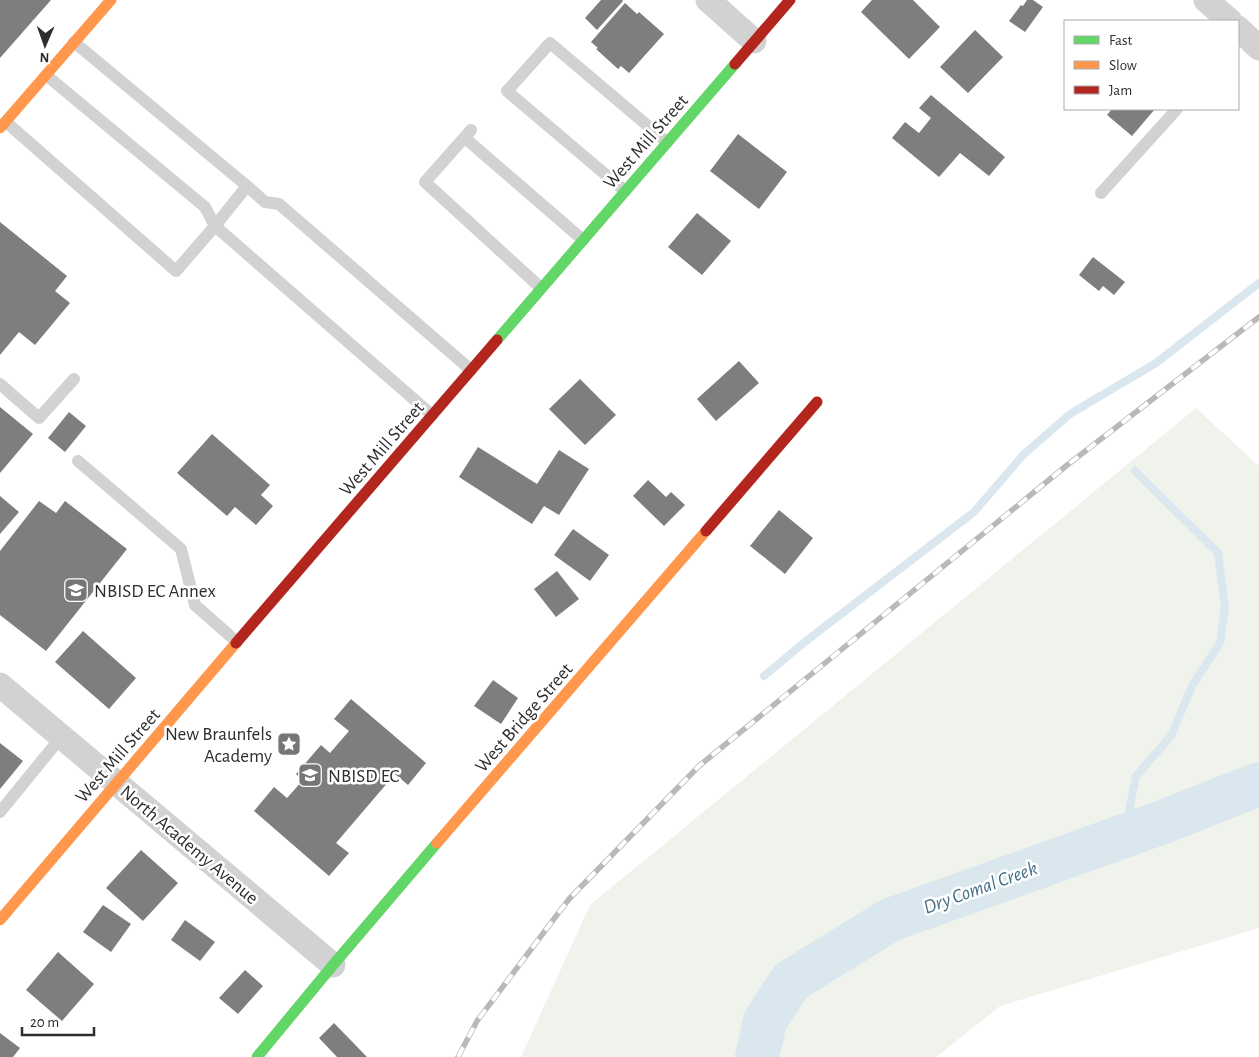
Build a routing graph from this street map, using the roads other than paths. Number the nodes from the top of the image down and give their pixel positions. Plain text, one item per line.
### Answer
1 (111, 0) edge
2 (708, 0) edge
3 (790, 0) edge
4 (1206, 0) edge
5 (1227, 20) edge
6 (754, 41) junction
7 (74, 42) junction
8 (46, 75) junction
9 (1176, 110) edge
10 (3, 125) edge
11 (667, 142) junction
12 (247, 186) junction
13 (625, 191) junction
14 (1101, 192) dead end
15 (215, 226) junction
16 (583, 240) junction
17 (542, 288) junction
18 (471, 370) junction
19 (74, 379) dead end
20 (0, 384) edge
21 (817, 402) dead end
22 (432, 416) junction
23 (78, 461) dead end
24 (237, 642) junction
25 (0, 685) edge
26 (62, 736) junction
27 (117, 782) junction
28 (0, 812) edge
29 (0, 896) edge
30 (12, 906) junction
31 (0, 920) edge
32 (333, 965) junction
33 (256, 1057) edge

1 - 7 street
2 - 6 street
3 - 6 street, West Mill Street
4 - 5 street
6 - 11 street, West Mill Street
7 - 8 street
7 - 12 lane
8 - 10 street
8 - 15 lane
9 - 14 lane
10 - 15 lane
11 - 13 street, West Mill Street
11 - 13 lane
12 - 15 lane
12 - 18 lane
13 - 16 street, West Mill Street
15 - 22 lane
16 - 17 street, West Mill Street
16 - 17 lane
17 - 18 street, West Mill Street
18 - 22 street, West Mill Street
19 - 20 lane
21 - 32 street, West Bridge Street
22 - 24 street, West Mill Street
23 - 24 lane
24 - 27 street, West Mill Street
25 - 26 street, North Academy Avenue
26 - 27 street, North Academy Avenue
26 - 28 lane
27 - 30 street, West Mill Street
27 - 32 street, North Academy Avenue
29 - 30 lane
30 - 31 street, West Mill Street
32 - 33 street, West Bridge Street

